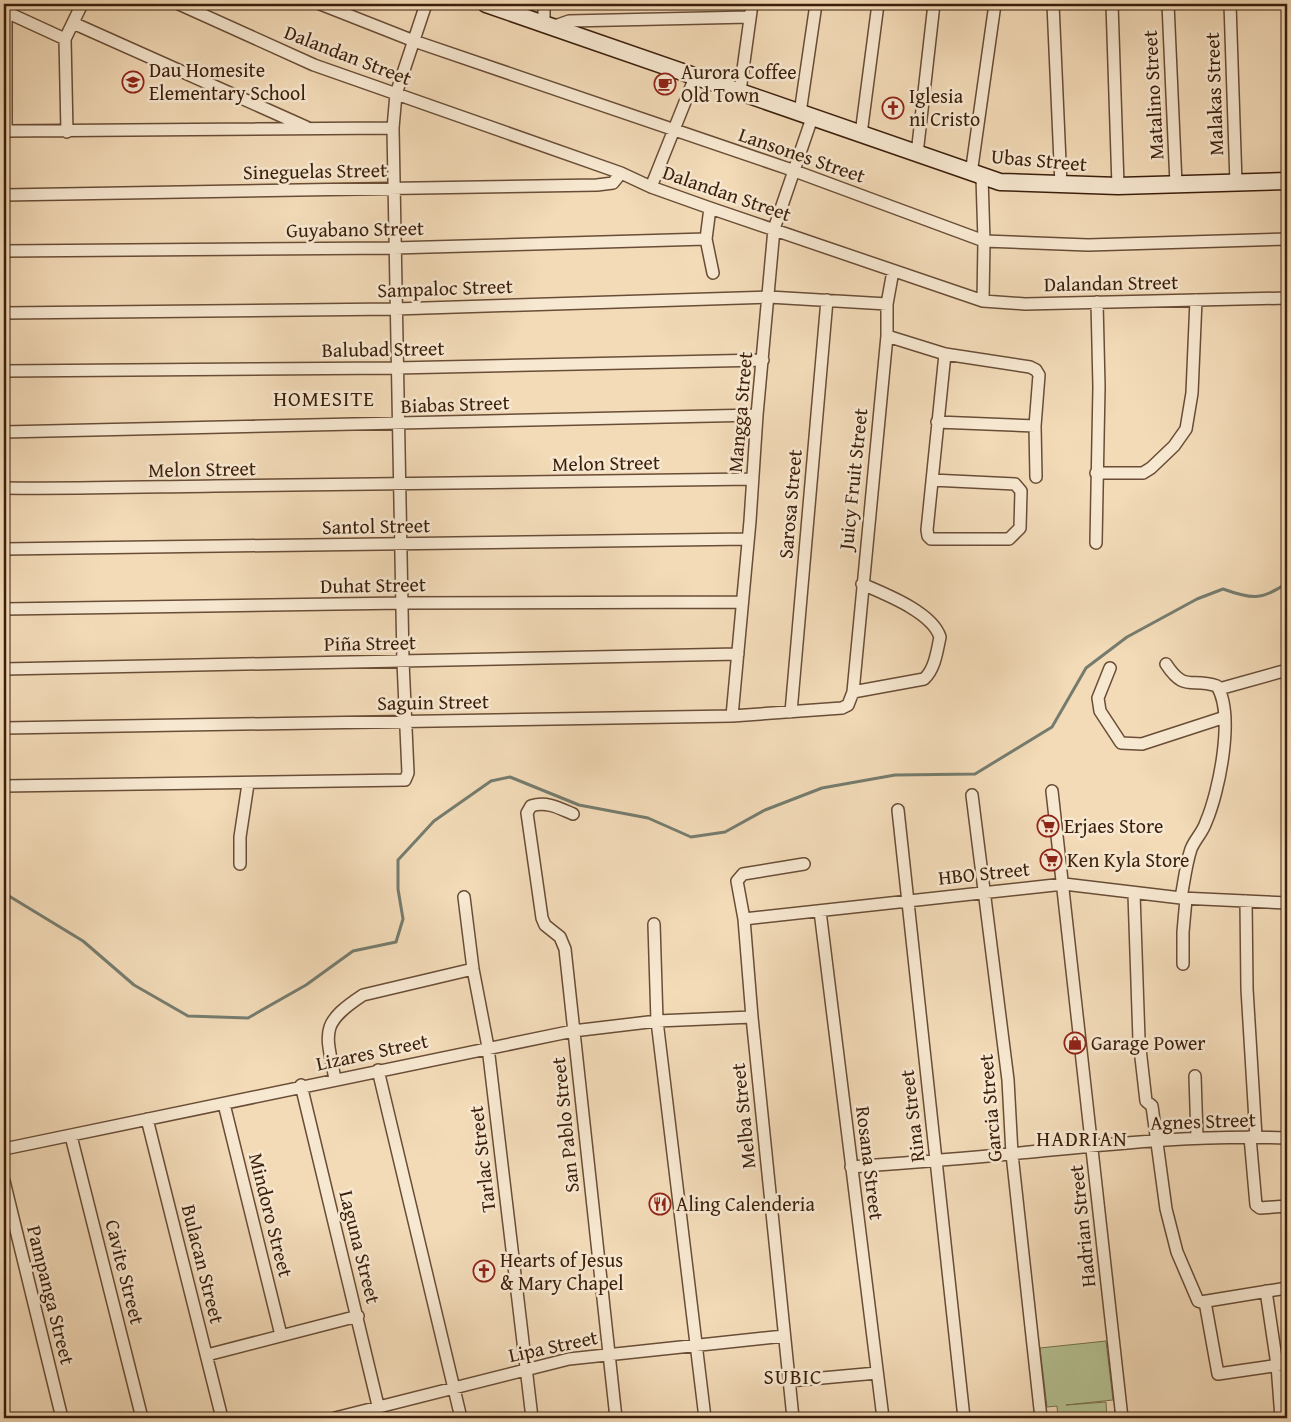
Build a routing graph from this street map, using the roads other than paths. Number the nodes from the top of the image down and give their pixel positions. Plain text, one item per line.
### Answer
1 (82, 4) edge
2 (179, 4) edge
3 (320, 4) edge
4 (426, 4) edge
5 (486, 4) edge
6 (544, 4) edge
7 (752, 4) edge
8 (816, 4) edge
9 (878, 4) edge
10 (934, 4) edge
11 (995, 4) edge
12 (1054, 4) edge
13 (1112, 4) edge
14 (1168, 4) edge
15 (1230, 4) edge
16 (5, 11) edge
17 (750, 17) junction
18 (73, 23) junction
19 (547, 26) junction
20 (65, 39) junction
21 (414, 41) junction
22 (695, 77) junction
23 (740, 91) junction
24 (396, 94) junction
25 (806, 115) junction
26 (310, 128) junction
27 (393, 128) junction
28 (675, 130) junction
29 (5, 131) edge
30 (66, 132) junction
31 (861, 134) junction
32 (917, 154) junction
33 (792, 170) junction
34 (621, 173) junction
35 (976, 175) junction
36 (1287, 182) edge
37 (1236, 183) junction
38 (1176, 184) junction
39 (1061, 186) junction
40 (1118, 186) junction
41 (651, 187) junction
42 (392, 189) junction
43 (4, 195) edge
44 (710, 208) junction
45 (774, 228) junction
46 (706, 239) junction
47 (1287, 239) edge
48 (984, 241) junction
49 (394, 248) junction
50 (4, 251) edge
51 (893, 271) junction
52 (713, 273) dead end
53 (769, 297) junction
54 (1287, 298) edge
55 (827, 300) junction
56 (1196, 300) junction
57 (983, 301) junction
58 (1097, 302) junction
59 (887, 304) junction
60 (395, 309) junction
61 (4, 313) edge
62 (887, 336) junction
63 (945, 354) junction
64 (763, 360) junction
65 (396, 368) junction
66 (4, 371) edge
67 (757, 415) junction
68 (937, 422) junction
69 (398, 424) junction
70 (1035, 426) junction
71 (4, 432) edge
72 (1096, 473) junction
73 (1036, 477) dead end
74 (752, 479) junction
75 (932, 480) junction
76 (400, 486) junction
77 (4, 488) edge
78 (748, 539) junction
79 (1096, 543) dead end
80 (401, 544) junction
81 (4, 549) edge
82 (862, 584) junction
83 (403, 602) junction
84 (742, 602) junction
85 (4, 609) edge
86 (738, 654) junction
87 (403, 662) junction
88 (1166, 664) dead end
89 (1110, 668) dead end
90 (4, 669) edge
91 (1287, 670) edge
92 (1219, 689) junction
93 (852, 692) junction
94 (791, 712) junction
95 (732, 716) junction
96 (1225, 717) junction
97 (405, 721) junction
98 (4, 728) edge
99 (248, 784) junction
100 (4, 786) edge
101 (1052, 790) dead end
102 (972, 795) dead end
103 (898, 810) dead end
104 (573, 814) dead end
105 (240, 864) dead end
106 (804, 864) dead end
107 (1064, 884) junction
108 (983, 893) junction
109 (1134, 894) junction
110 (464, 897) dead end
111 (1184, 898) junction
112 (906, 900) junction
113 (1246, 901) junction
114 (1287, 903) edge
115 (820, 911) junction
116 (744, 919) junction
117 (654, 924) dead end
118 (1183, 964) dead end
119 (473, 969) junction
120 (752, 1017) junction
121 (657, 1021) junction
122 (573, 1031) junction
123 (488, 1047) junction
124 (378, 1070) junction
125 (1195, 1076) dead end
126 (335, 1079) junction
127 (301, 1086) junction
128 (224, 1104) junction
129 (147, 1119) junction
130 (71, 1136) junction
131 (1197, 1137) junction
132 (1253, 1137) junction
133 (1287, 1138) edge
134 (1157, 1141) junction
135 (1093, 1144) junction
136 (4, 1149) edge
137 (1012, 1154) junction
138 (936, 1161) junction
139 (851, 1167) junction
140 (4, 1181) edge
141 (1287, 1206) edge
142 (1287, 1288) edge
143 (1266, 1291) junction
144 (1205, 1302) junction
145 (358, 1316) junction
146 (281, 1335) junction
147 (784, 1336) junction
148 (698, 1344) junction
149 (609, 1353) junction
150 (206, 1356) junction
151 (1282, 1365) edge
152 (527, 1368) junction
153 (877, 1373) junction
154 (789, 1380) junction
155 (455, 1389) junction
156 (380, 1413) edge
157 (62, 1418) edge
158 (142, 1418) edge
159 (222, 1418) edge
160 (335, 1418) edge
161 (461, 1418) edge
162 (532, 1418) edge
163 (616, 1418) edge
164 (706, 1418) edge
165 (793, 1418) edge
166 (883, 1418) edge
167 (964, 1418) edge
168 (1040, 1418) edge
169 (1122, 1418) edge
170 (1281, 1418) edge

1 - 18 street
2 - 24 street, Dalandan Street
3 - 21 street, Lansones Street
4 - 21 street
5 - 19 street, Ubas Street
6 - 19 street
7 - 17 street
8 - 25 street, Mangga Street
9 - 31 street
10 - 32 street
11 - 35 street
12 - 39 street
13 - 40 street
14 - 38 street, Matalino Street
15 - 37 street, Malakas Street
16 - 20 street
16 - 29 street
17 - 19 street
17 - 23 street
18 - 20 street
18 - 26 street
19 - 22 street, Ubas Street
20 - 30 street
21 - 24 street
21 - 28 street, Lansones Street
22 - 23 street, Ubas Street
22 - 28 street
23 - 25 street, Ubas Street
24 - 27 street
24 - 34 street, Dalandan Street
25 - 31 street, Ubas Street
25 - 33 street, Mangga Street
26 - 27 street
26 - 30 street
27 - 42 street
28 - 33 street, Lansones Street
28 - 41 street
29 - 30 street
31 - 32 street, Ubas Street
32 - 35 street, Ubas Street
33 - 45 street, Mangga Street
33 - 48 street, Lansones Street
34 - 41 street, Dalandan Street
34 - 42 street, Sineguelas Street
35 - 39 street, Ubas Street
35 - 48 street
36 - 37 street, Ubas Street
37 - 38 street, Ubas Street
38 - 40 street, Ubas Street
39 - 40 street, Ubas Street
41 - 44 street, Dalandan Street
42 - 43 street, Sineguelas Street
42 - 49 street
44 - 45 street, Dalandan Street
44 - 46 street
45 - 51 street, Dalandan Street
45 - 53 street, Mangga Street
46 - 49 street, Guyabano Street
46 - 52 street
47 - 48 street, Lansones Street
48 - 57 street
49 - 50 street, Guyabano Street
49 - 60 street
51 - 57 street, Dalandan Street
51 - 59 street, Juicy Fruit Street
53 - 55 street, Sampaloc Street
53 - 60 street, Sampaloc Street
53 - 64 street, Mangga Street
54 - 56 street, Dalandan Street
55 - 59 street, Sampaloc Street
55 - 94 street, Sarosa Street
56 - 58 street, Dalandan Street
56 - 72 street
57 - 58 street, Dalandan Street
58 - 72 street
59 - 62 street, Juicy Fruit Street
60 - 61 street, Sampaloc Street
60 - 65 street
62 - 63 street
62 - 82 street, Juicy Fruit Street
63 - 68 street
63 - 70 street
64 - 65 street, Balubad Street
64 - 67 street, Mangga Street
65 - 66 street, Balubad Street
65 - 69 street
67 - 69 street, Biabas Street
67 - 74 street, Mangga Street
68 - 70 street
68 - 75 street
69 - 71 street, Biabas Street
69 - 76 street
70 - 73 street
72 - 79 street
74 - 76 street, Melon Street
74 - 78 street, Mangga Street
75 - 75 street
76 - 77 street, Melon Street
76 - 80 street
78 - 80 street, Santol Street
78 - 84 street, Mangga Street
80 - 81 street, Santol Street
80 - 83 street
82 - 93 street, Juicy Fruit Street
82 - 93 street
83 - 84 street, Duhat Street
83 - 85 street, Duhat Street
83 - 87 street
84 - 86 street, Mangga Street
86 - 87 street, Piña Street
86 - 95 street, Mangga Street
87 - 90 street, Piña Street
87 - 97 street
88 - 92 street
89 - 96 street
91 - 92 street
92 - 96 street
93 - 94 street, Saguin Street
94 - 95 street, Saguin Street
95 - 97 street, Saguin Street
96 - 111 street
97 - 98 street, Saguin Street
97 - 99 street
99 - 100 street
99 - 105 street
101 - 107 street, Hadrian Street
102 - 108 street, Garcia Street
103 - 112 street, Rina Street
104 - 122 street, San Pablo Street
106 - 116 street, Melba Street
107 - 108 street, HBO Street
107 - 109 street, HBO Street
107 - 135 street, Hadrian Street
108 - 112 street, HBO Street
108 - 137 street, Garcia Street
109 - 111 street, HBO Street
109 - 134 street
110 - 119 street, Tarlac Street
111 - 113 street, HBO Street
111 - 118 street
112 - 115 street, HBO Street
112 - 138 street, Rina Street
113 - 114 street, HBO Street
113 - 132 street
115 - 116 street, HBO Street
115 - 139 street, Rosana Street
116 - 120 street, Melba Street
117 - 121 street
119 - 123 street, Tarlac Street
119 - 126 street
120 - 121 street, Lizares Street
120 - 147 street, Melba Street
121 - 122 street, Lizares Street
121 - 148 street
122 - 123 street, Lizares Street
122 - 149 street, San Pablo Street
123 - 124 street, Lizares Street
123 - 152 street, Tarlac Street
124 - 126 street, Lizares Street
124 - 155 street
125 - 131 street
126 - 127 street, Lizares Street
127 - 128 street, Lizares Street
127 - 145 street, Laguna Street
128 - 129 street, Lizares Street
128 - 146 street, Mindoro Street
129 - 130 street, Lizares Street
129 - 150 street, Bulacan Street
130 - 136 street, Lizares Street
130 - 158 street, Cavite Street
131 - 132 street, Agnes Street
131 - 134 street, Agnes Street
132 - 133 street, Agnes Street
132 - 141 street
134 - 135 street, Agnes Street
134 - 144 street
135 - 137 street, Agnes Street
135 - 169 street, Hadrian Street
137 - 138 street, Agnes Street
137 - 168 street, Garcia Street
138 - 139 street, Agnes Street
138 - 167 street, Rina Street
139 - 153 street, Rosana Street
140 - 157 street, Pampanga Street
142 - 143 street
143 - 144 street
143 - 151 street
144 - 151 street
145 - 146 street
145 - 156 street, Laguna Street
146 - 150 street
147 - 148 street, Lipa Street
147 - 154 street, Melba Street
148 - 149 street, Lipa Street
148 - 164 street
149 - 152 street, Lipa Street
149 - 163 street, San Pablo Street
150 - 159 street, Bulacan Street
151 - 170 street
152 - 155 street, Lipa Street
152 - 162 street, Tarlac Street
153 - 154 street
153 - 166 street, Rosana Street
154 - 165 street, Melba Street
155 - 156 street, Lipa Street
155 - 161 street
156 - 160 street, Lipa Street

